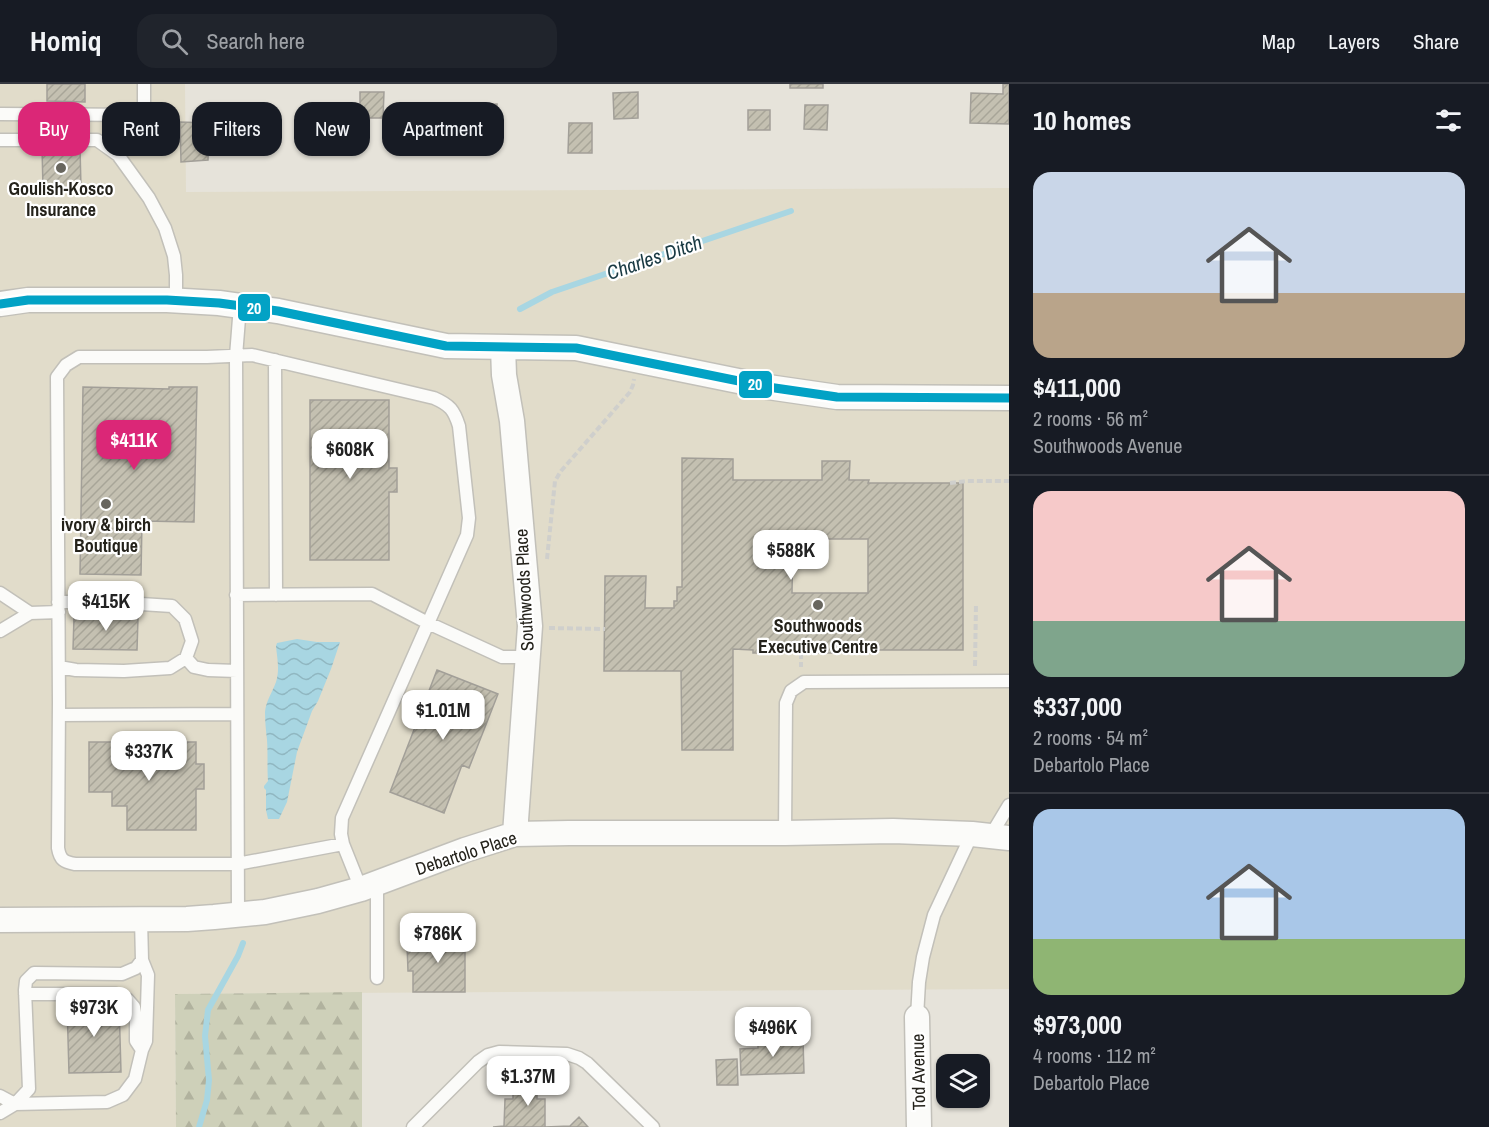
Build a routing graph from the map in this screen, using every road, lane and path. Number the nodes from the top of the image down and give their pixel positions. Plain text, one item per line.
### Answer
1 (144, 84) edge
2 (0, 114) edge
3 (0, 140) edge
4 (176, 301) junction
5 (0, 303) edge
6 (240, 306) junction
7 (503, 347) junction
8 (236, 356) junction
9 (276, 360) junction
10 (633, 385) dead end
11 (1009, 399) edge
12 (1009, 481) edge
13 (950, 483) dead end
14 (546, 562) dead end
15 (0, 593) edge
16 (236, 595) junction
17 (276, 595) junction
18 (975, 604) dead end
19 (59, 607) junction
20 (30, 613) junction
21 (428, 623) junction
22 (604, 629) dead end
23 (0, 631) edge
24 (548, 638) dead end
25 (528, 657) junction
26 (186, 658) junction
27 (59, 668) junction
28 (975, 670) dead end
29 (237, 671) junction
30 (1009, 681) edge
31 (59, 708) junction
32 (237, 714) junction
33 (1009, 805) edge
34 (785, 833) junction
35 (515, 834) junction
36 (990, 835) edge
37 (343, 844) junction
38 (237, 864) junction
39 (369, 886) junction
40 (238, 915) junction
41 (141, 919) junction
42 (0, 920) edge
43 (142, 960) junction
44 (377, 978) dead end
45 (25, 994) junction
46 (917, 1017) joint
47 (142, 1050) junction
48 (0, 1096) edge
49 (15, 1104) junction
50 (0, 1113) edge
51 (413, 1127) edge
52 (653, 1127) edge
53 (919, 1127) edge

1 - 2 lane
3 - 4 lane
4 - 5 street
4 - 6 street
6 - 7 street
6 - 8 lane
7 - 11 street
7 - 25 street, Southwoods Place
8 - 9 lane
8 - 16 lane
8 - 19 lane
9 - 17 lane
9 - 21 lane
10 - 14 path
12 - 13 path
15 - 20 lane
16 - 17 lane
16 - 29 lane
17 - 21 lane
18 - 28 path
19 - 20 lane
19 - 26 lane
19 - 27 lane
20 - 23 lane
21 - 25 lane
21 - 37 lane
22 - 24 path
25 - 35 street, Southwoods Place
26 - 27 lane
26 - 29 lane
27 - 31 lane
29 - 32 lane
30 - 34 lane
31 - 32 lane
31 - 38 lane
32 - 38 lane
33 - 36 lane
34 - 35 street, Debartolo Place
34 - 36 street, Debartolo Place
35 - 39 street, Debartolo Place
36 - 46 lane
37 - 38 lane
37 - 39 lane
38 - 40 lane
39 - 40 street, Debartolo Place
39 - 44 lane
40 - 41 street, Debartolo Place
41 - 42 street, Debartolo Place
41 - 43 lane
43 - 45 lane
43 - 47 lane
45 - 47 lane
45 - 49 lane
46 - 53 street, Tod Avenue
47 - 49 lane
48 - 49 lane
49 - 50 lane
51 - 52 lane

